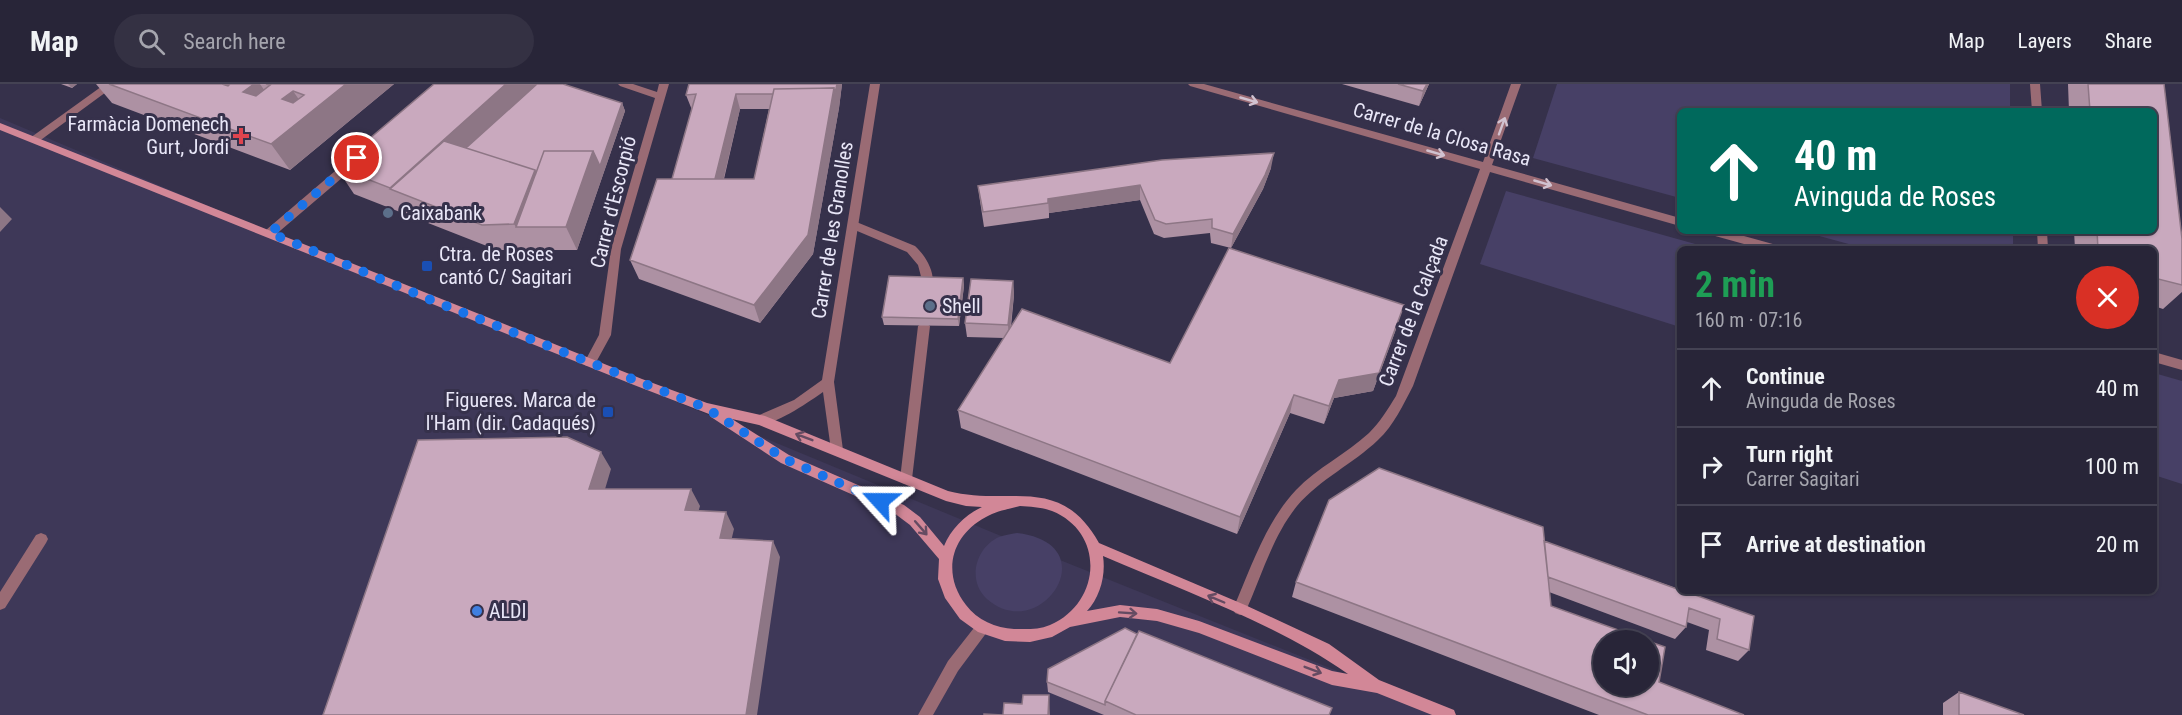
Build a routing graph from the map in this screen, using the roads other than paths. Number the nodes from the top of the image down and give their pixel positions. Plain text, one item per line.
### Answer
1 (112, 84) edge
2 (622, 84) edge
3 (664, 84) edge
4 (875, 84) edge
5 (1192, 84) edge
6 (1516, 84) edge
7 (2036, 84) edge
8 (660, 96) junction
9 (2037, 108) edge
10 (0, 126) edge
11 (34, 140) junction
12 (357, 158) edge
13 (1487, 167) junction
14 (1677, 221) edge
15 (854, 225) junction
16 (270, 233) junction
17 (1723, 234) edge
18 (1765, 246) edge
19 (928, 285) edge
20 (924, 326) edge
21 (2157, 358) edge
22 (590, 363) junction
23 (2182, 365) edge
24 (828, 382) junction
25 (706, 408) junction
26 (761, 420) junction
27 (837, 450) junction
28 (906, 480) junction
29 (1018, 501) junction
30 (41, 539) dead end
31 (1095, 547) junction
32 (946, 558) junction
33 (0, 604) edge
34 (1240, 609) junction
35 (1070, 621) junction
36 (981, 628) junction
37 (1377, 686) junction
38 (925, 715) edge
39 (1449, 715) edge

1 - 11 street
2 - 8 street
3 - 8 street, Carrer d'Escorpió
4 - 15 street, Carrer de les Granolles
5 -> 13 street, Carrer de la Closa Rasa
13 -> 6 street, Carrer de la Calçada
7 - 9 street
8 - 22 street, Carrer d'Escorpió
10 - 11 main road
11 - 16 main road
12 - 16 street
13 -> 14 street, Carrer de la Closa Rasa
13 - 34 street, Carrer de la Calçada
15 - 19 street
15 - 24 street, Carrer de les Granolles
16 - 22 main road
17 - 18 street
20 - 28 street
21 - 23 street
22 - 25 main road
24 - 26 street
24 - 27 street, Carrer de les Granolles
25 - 26 main road
25 -> 32 main road
27 -> 26 main road
27 - 28 main road
28 - 29 main road
29 - 31 main road
29 - 32 main road
30 - 33 street
34 -> 31 main road
31 - 35 main road
32 - 36 main road
34 - 37 main road
35 - 36 main road
35 -> 37 main road
36 - 38 street
37 - 39 main road

